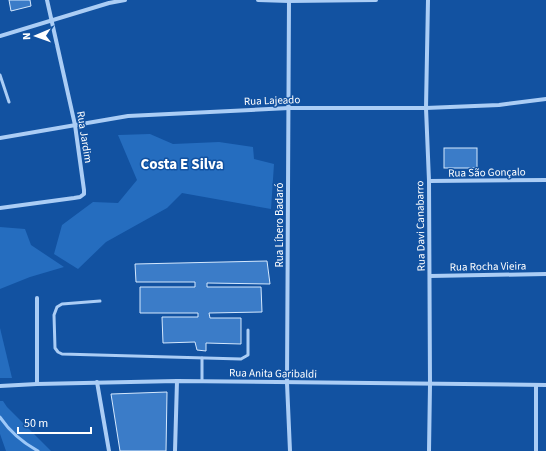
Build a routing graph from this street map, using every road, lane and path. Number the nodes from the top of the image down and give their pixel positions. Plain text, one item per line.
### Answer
1 (47, 0) edge
2 (125, 0) edge
3 (258, 0) edge
4 (376, 0) edge
5 (428, 0) edge
6 (289, 1) edge
7 (53, 20) junction
8 (0, 36) edge
9 (0, 74) edge
10 (546, 99) edge
11 (9, 102) dead end
12 (289, 108) junction
13 (426, 108) junction
14 (75, 125) junction
15 (0, 138) edge
16 (546, 180) edge
17 (429, 181) junction
18 (0, 208) edge
19 (546, 274) edge
20 (430, 276) junction
21 (37, 298) dead end
22 (100, 301) dead end
23 (248, 330) dead end
24 (202, 358) junction
25 (177, 381) junction
26 (202, 381) junction
27 (97, 382) junction
28 (287, 383) junction
29 (37, 384) junction
30 (430, 385) junction
31 (546, 385) edge
32 (0, 386) edge
33 (536, 386) junction
34 (109, 451) edge
35 (175, 451) edge
36 (290, 451) edge
37 (429, 451) edge
38 (536, 451) edge

1 - 7 street, Rua Jardim
2 - 7 street
3 - 6 street
4 - 6 street
5 - 13 street, Rua Davi Canabarro
6 - 12 street, Rua Líbero Badaró
7 - 8 street
7 - 14 street, Rua Jardim
9 - 11 lane
10 - 13 street, Rua Lajeado
12 - 13 street, Rua Lajeado
12 - 14 street, Rua Lajeado
12 - 28 street, Rua Líbero Badaró
13 - 17 street, Rua Davi Canabarro
14 - 15 street, Rua Lajeado
14 - 18 street, Rua Jardim
16 - 17 street, Rua São Gonçalo
17 - 20 street, Rua Davi Canabarro
19 - 20 street, Rua Rocha Vieira
20 - 30 street, Rua Davi Canabarro
21 - 29 street
22 - 24 lane
23 - 24 lane
24 - 26 lane
25 - 26 street, Rua Anita Garibaldi
25 - 27 street, Rua Anita Garibaldi
25 - 35 street
26 - 28 street, Rua Anita Garibaldi
27 - 29 street, Rua Anita Garibaldi
27 - 34 street
28 - 30 street, Rua Anita Garibaldi
28 - 36 street, Rua Líbero Badaró
29 - 32 street, Rua Anita Garibaldi
30 - 33 street, Rua Anita Garibaldi
30 - 37 street, Rua Davi Canabarro
31 - 33 street, Rua Anita Garibaldi
33 - 38 street

